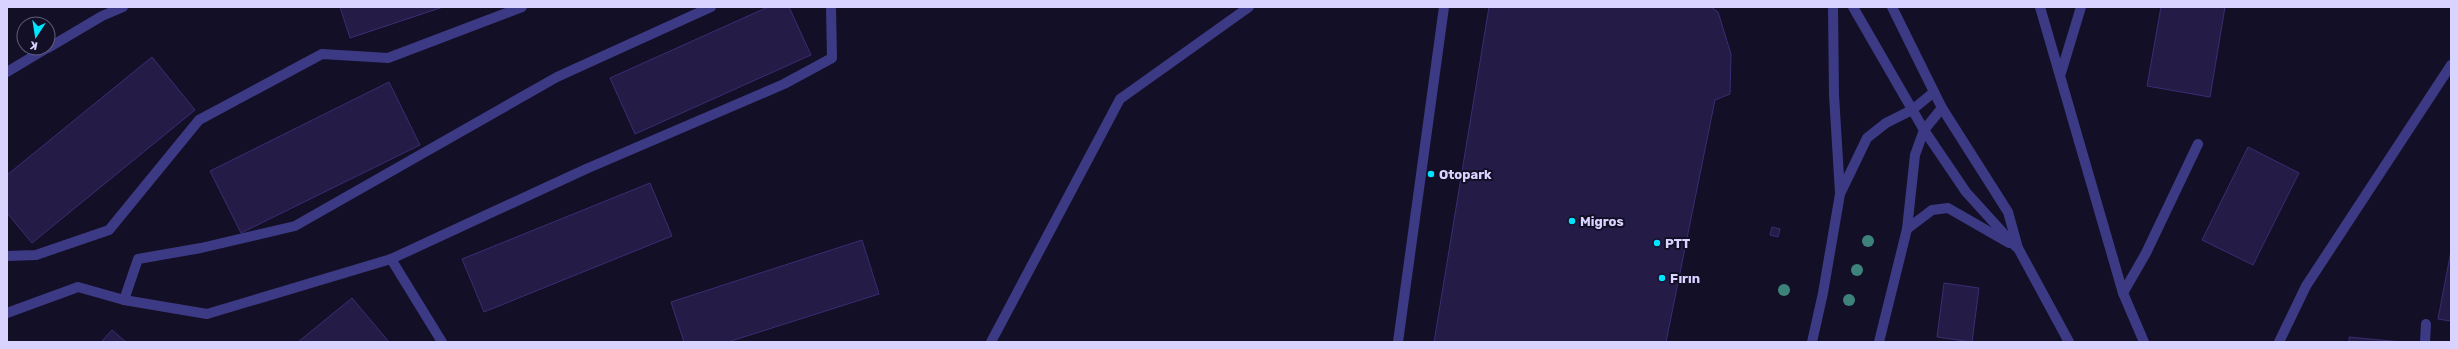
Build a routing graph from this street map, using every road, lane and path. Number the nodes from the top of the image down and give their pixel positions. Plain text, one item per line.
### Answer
1 (123, 7) edge
2 (522, 7) edge
3 (711, 7) edge
4 (831, 7) edge
5 (1249, 7) edge
6 (1444, 7) edge
7 (1833, 7) edge
8 (1853, 7) edge
9 (1892, 7) edge
10 (2040, 7) edge
11 (2081, 7) edge
12 (56, 43) edge
13 (34, 56) edge
14 (2451, 65) edge
15 (7, 72) edge
16 (2060, 72) junction
17 (1934, 92) junction
18 (1942, 108) junction
19 (1912, 110) junction
20 (1924, 130) junction
21 (2198, 144) dead end
22 (1840, 194) junction
23 (1907, 228) junction
24 (2018, 248) junction
25 (7, 256) edge
26 (391, 259) junction
27 (2124, 293) junction
28 (124, 300) junction
29 (7, 313) edge
30 (2426, 324) dead end
31 (442, 342) edge
32 (991, 342) edge
33 (1398, 342) edge
34 (1812, 342) edge
35 (1879, 342) edge
36 (2069, 342) edge
37 (2144, 342) edge
38 (2279, 342) edge
39 (2425, 342) edge

1 - 12 street
2 - 25 street
3 - 28 street
4 - 26 street
5 - 32 street
6 - 33 street
7 - 22 street
8 - 19 street
9 - 17 street
10 - 16 street
11 - 16 street
13 - 15 street
14 - 38 street
16 - 27 street
17 - 18 street
17 - 19 street
18 - 20 street
18 - 24 street
19 - 20 street
19 - 22 street
20 - 23 street
20 - 24 street
21 - 27 street
22 - 34 street
23 - 24 street
23 - 35 street
24 - 36 street
26 - 28 street
26 - 31 street
27 - 37 street
28 - 29 street
30 - 39 street

